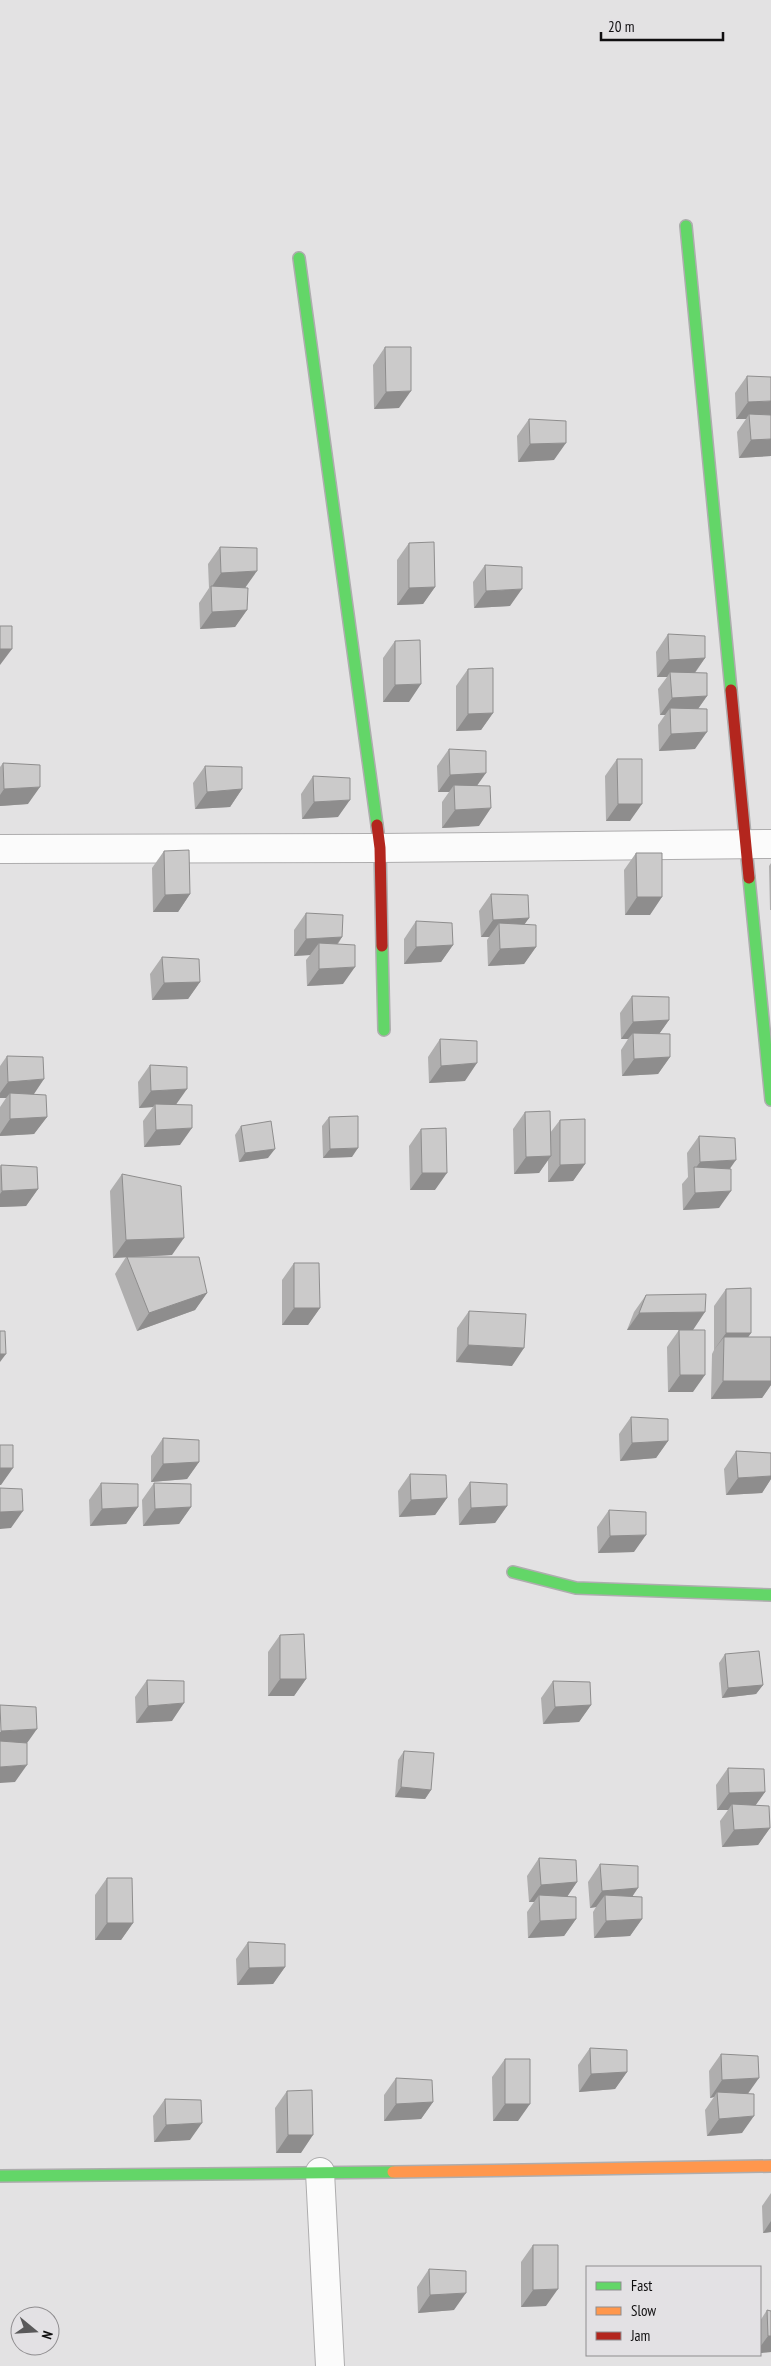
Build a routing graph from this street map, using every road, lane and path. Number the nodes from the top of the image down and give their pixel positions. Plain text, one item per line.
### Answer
1 (686, 226) dead end
2 (299, 258) dead end
3 (759, 844) edge
4 (380, 848) junction
5 (0, 849) edge
6 (384, 1030) dead end
7 (771, 1100) edge
8 (513, 1572) dead end
9 (771, 1595) edge
10 (771, 2166) edge
11 (320, 2172) junction
12 (0, 2176) edge
13 (330, 2366) edge

1 - 3 street
2 - 4 street
3 - 4 street
3 - 7 street
4 - 5 street
4 - 6 street
8 - 9 street
10 - 11 street
11 - 12 street
11 - 13 street

